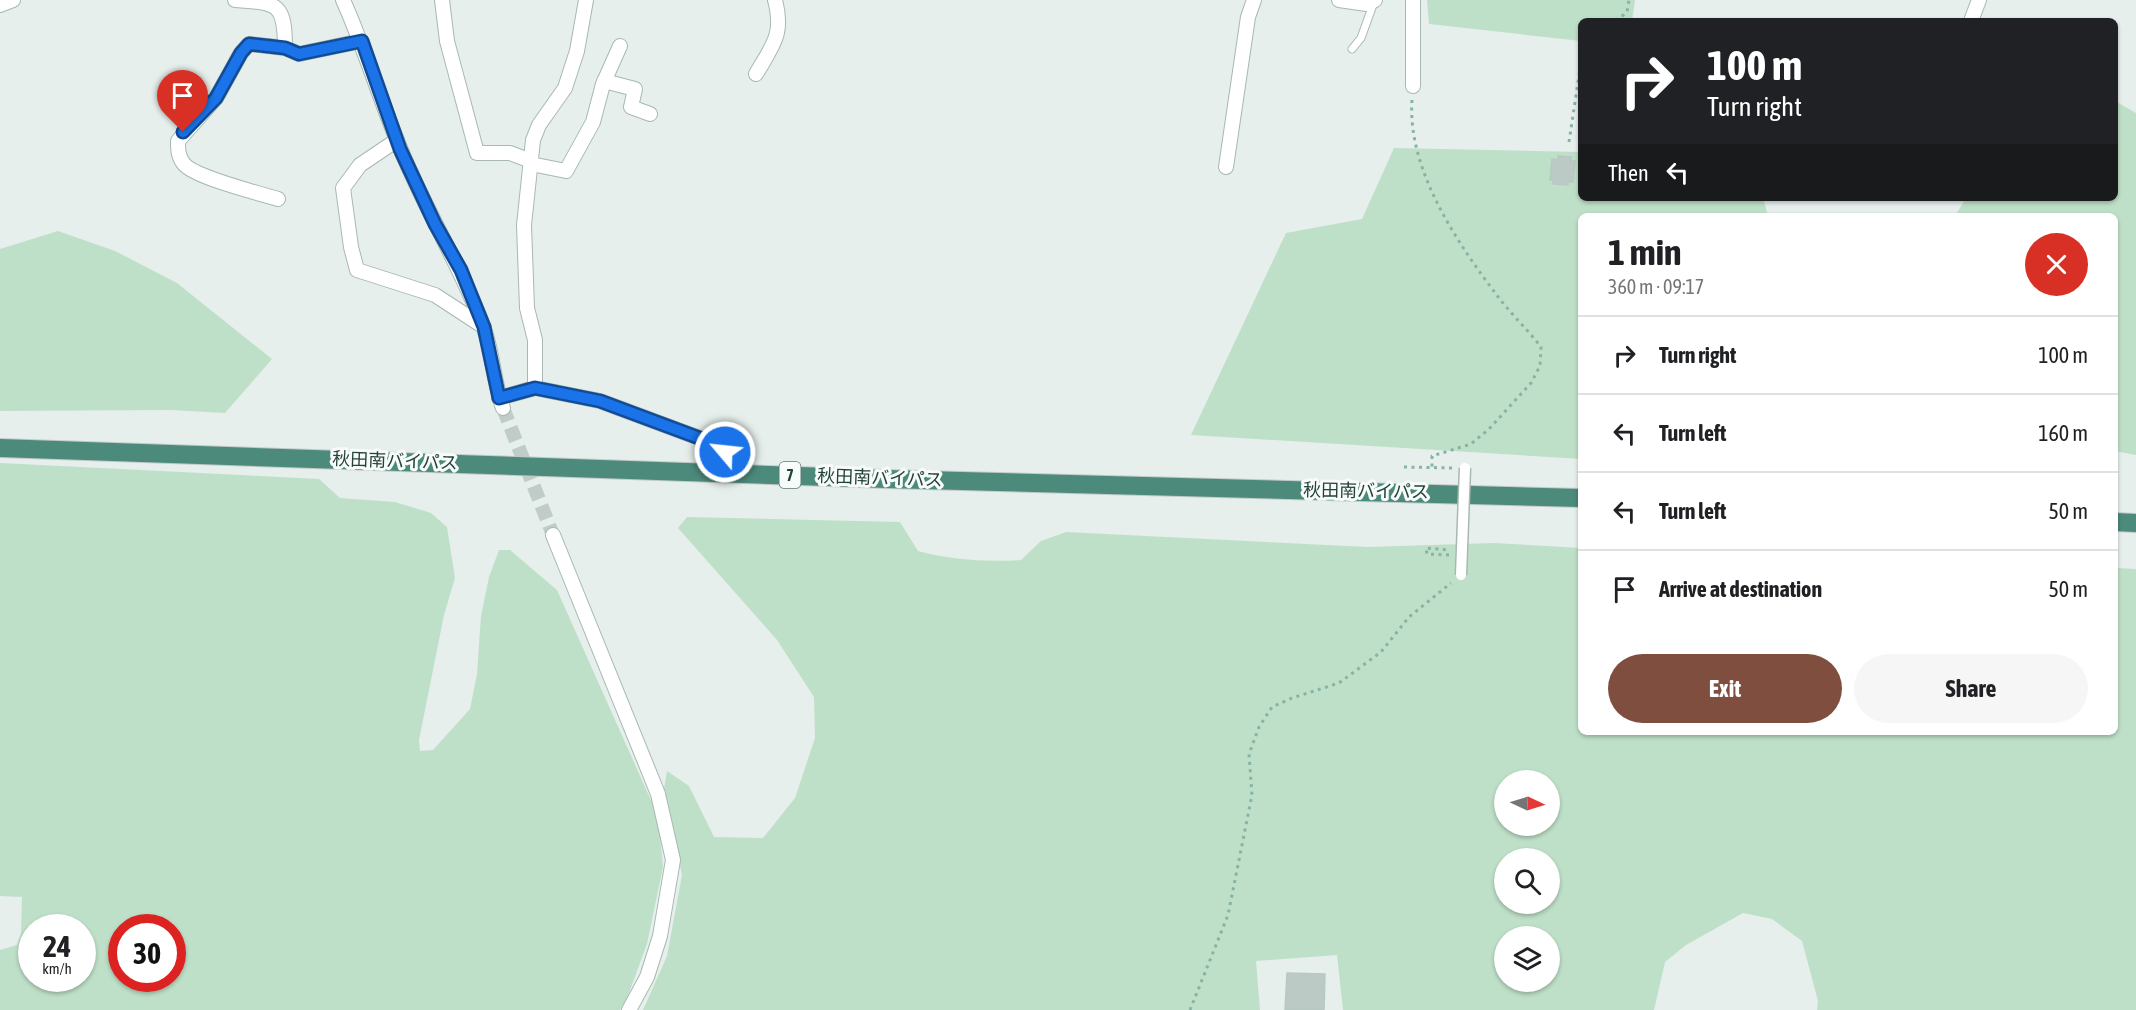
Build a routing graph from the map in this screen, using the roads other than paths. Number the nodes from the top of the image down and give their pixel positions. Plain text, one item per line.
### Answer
1 (13, 0) edge
2 (235, 0) edge
3 (343, 0) edge
4 (442, 0) edge
5 (586, 0) edge
6 (775, 0) edge
7 (1254, 0) edge
8 (1339, 0) edge
9 (1375, 0) edge
10 (1413, 0) edge
11 (1979, 0) edge
12 (0, 5) edge
13 (1972, 18) edge
14 (362, 41) junction
15 (620, 46) dead end
16 (285, 48) junction
17 (1352, 50) dead end
18 (756, 74) dead end
19 (604, 81) junction
20 (1413, 86) road end
21 (650, 114) dead end
22 (397, 140) junction
23 (531, 163) junction
24 (1226, 166) dead end
25 (278, 199) dead end
26 (484, 327) junction
27 (535, 388) junction
28 (0, 447) edge
29 (725, 452) dead end
30 (1465, 468) road end
31 (1578, 498) edge
32 (2118, 522) edge
33 (2136, 523) edge
34 (553, 535) tunnel mouth
35 (1461, 575) road end
36 (629, 1010) edge

1 - 12 street
2 - 16 street
3 - 14 street
4 - 23 street
5 - 23 street
6 - 18 street
7 - 24 street
8 - 9 street
9 - 17 lane
10 - 20 street
11 - 13 street
14 - 16 street
14 - 22 street
15 - 19 street
16 - 25 street
19 - 21 street
19 - 23 street
22 - 26 street
22 - 26 street
23 - 27 street
26 - 27 street
27 - 29 street
28 - 31 highway, 秋田南バイパス / 7
30 - 35 street, bridge
32 - 33 highway
34 - 36 street

